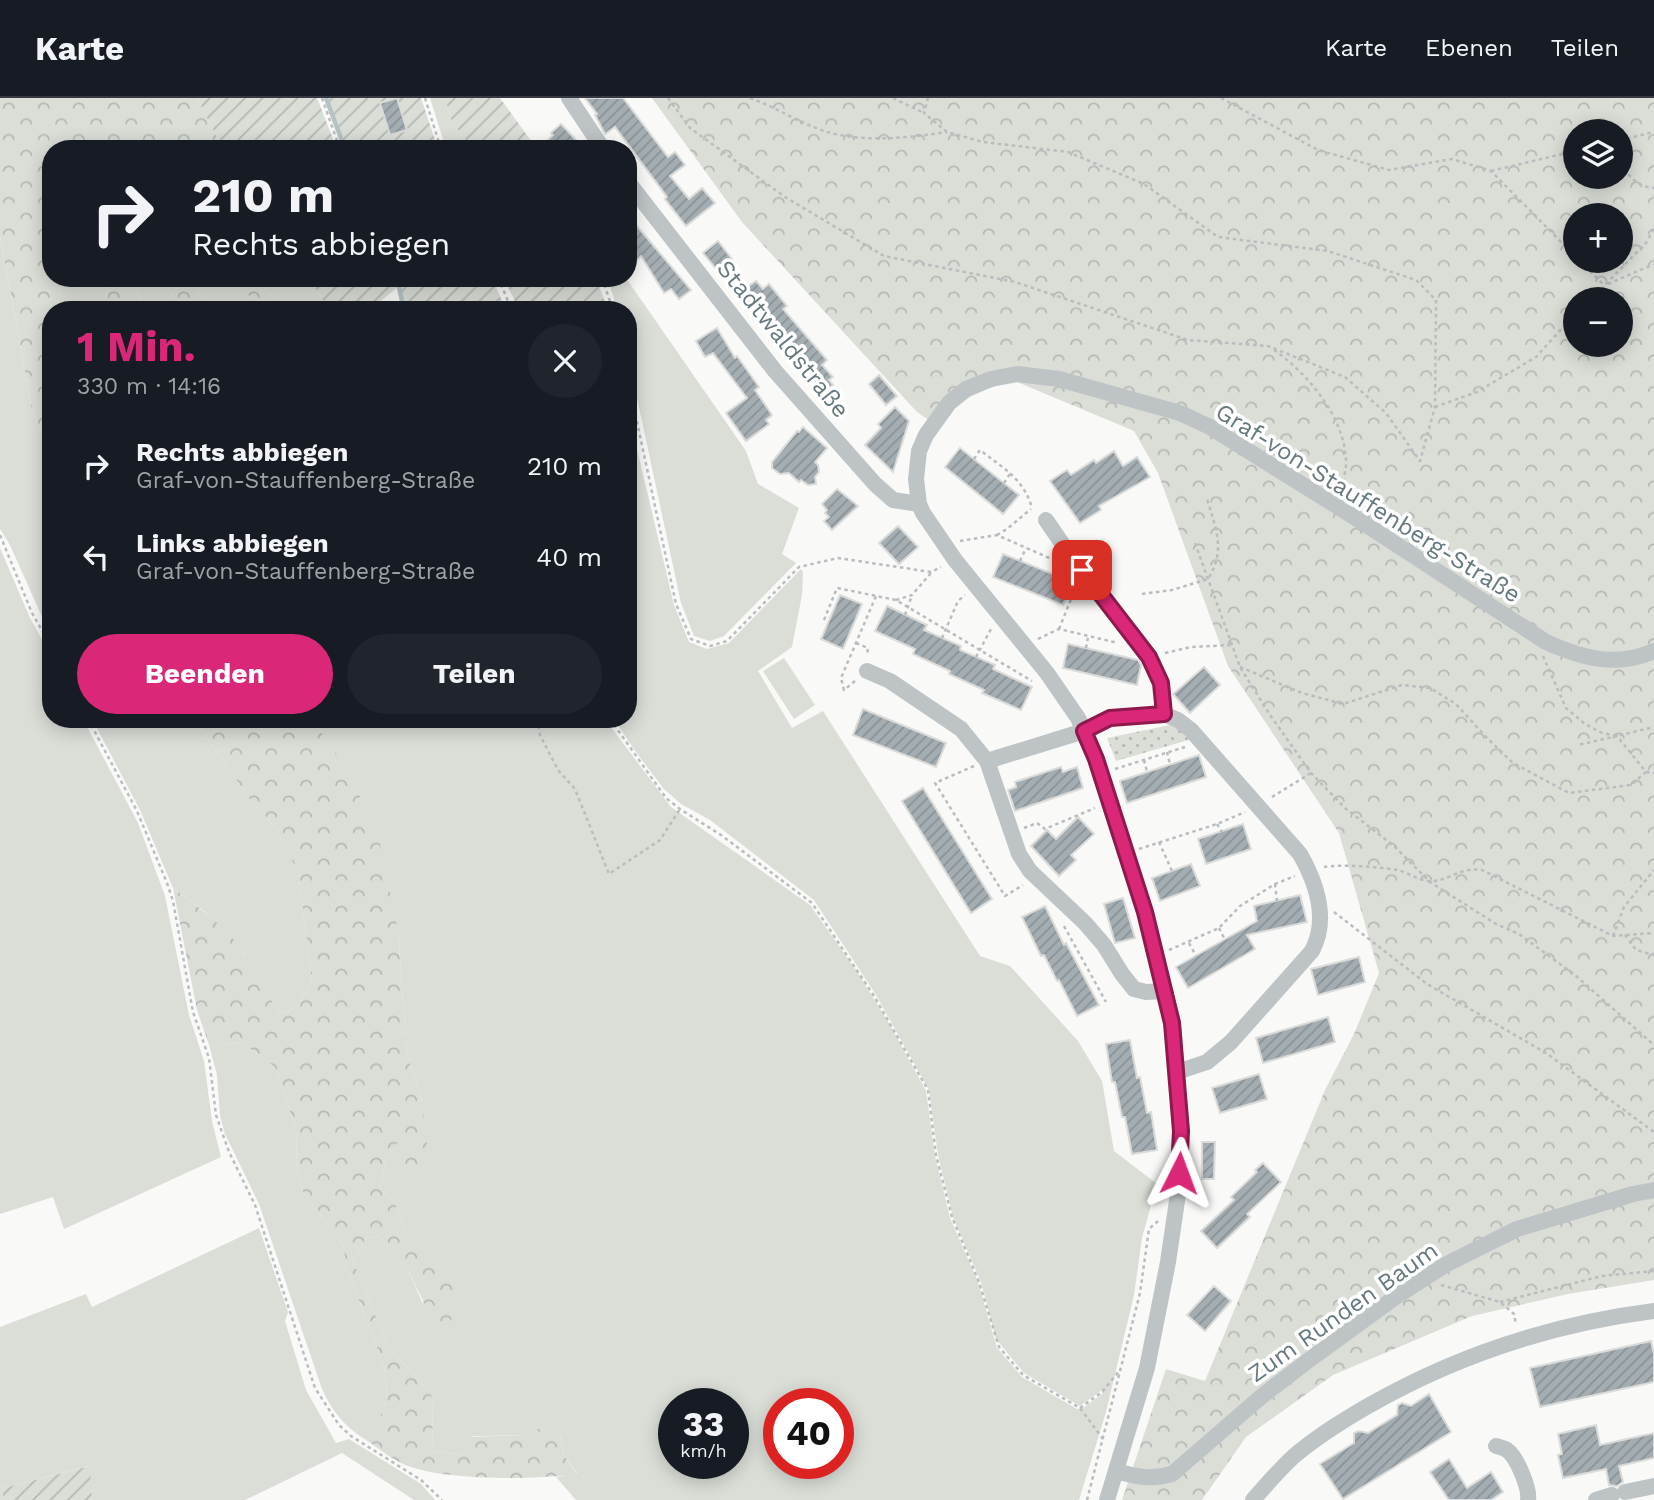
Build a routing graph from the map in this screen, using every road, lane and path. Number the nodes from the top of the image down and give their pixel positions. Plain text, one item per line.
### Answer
1 (322, 98) edge
2 (425, 98) edge
3 (569, 98) edge
4 (668, 98) edge
5 (750, 98) edge
6 (893, 98) edge
7 (928, 98) edge
8 (1221, 98) edge
9 (924, 113) junction
10 (947, 132) junction
11 (1654, 132) edge
12 (1633, 137) edge
13 (337, 140) edge
14 (438, 140) edge
15 (597, 140) edge
16 (1563, 154) edge
17 (1491, 171) junction
18 (1633, 180) edge
19 (1654, 188) edge
20 (637, 194) edge
21 (1654, 229) edge
22 (1563, 244) edge
23 (1654, 264) edge
24 (1592, 273) edge
25 (1605, 286) junction
26 (1563, 327) edge
27 (1268, 346) junction
28 (1435, 407) junction
29 (637, 421) edge
30 (974, 458) dead end
31 (1010, 474) junction
32 (1004, 483) dead end
33 (1207, 499) dead end
34 (919, 504) junction
35 (1031, 509) junction
36 (1351, 514) junction
37 (1046, 520) joint
38 (0, 535) edge
39 (997, 535) junction
40 (1195, 543) dead end
41 (943, 544) junction
42 (1026, 548) junction
43 (955, 560) junction
44 (1020, 561) dead end
45 (1082, 570) junction
46 (931, 572) junction
47 (1054, 574) dead end
48 (1208, 579) junction
49 (975, 584) junction
50 (1142, 594) dead end
51 (912, 595) junction
52 (876, 596) junction
53 (896, 600) junction
54 (908, 607) junction
55 (905, 615) dead end
56 (1002, 617) junction
57 (824, 620) dead end
58 (946, 629) junction
59 (1059, 629) junction
60 (42, 630) edge
61 (1089, 636) junction
62 (1536, 636) junction
63 (942, 638) dead end
64 (856, 643) junction
65 (1025, 645) junction
66 (1231, 645) junction
67 (1086, 648) dead end
68 (979, 649) junction
69 (1654, 651) edge
70 (1146, 653) junction
71 (976, 657) dead end
72 (1240, 667) junction
73 (867, 671) junction
74 (1015, 671) junction
75 (1047, 673) junction
76 (1013, 678) dead end
77 (1164, 714) junction
78 (1654, 727) edge
79 (93, 728) edge
80 (539, 728) edge
81 (616, 728) edge
82 (1084, 731) junction
83 (1617, 736) junction
84 (1202, 742) junction
85 (1578, 746) dead end
86 (1167, 752) junction
87 (1144, 760) junction
88 (979, 764) junction
89 (1170, 764) dead end
90 (1147, 772) dead end
91 (1646, 772) junction
92 (1101, 773) junction
93 (1311, 773) junction
94 (1654, 773) edge
95 (1110, 801) junction
96 (1259, 806) junction
97 (680, 809) junction
98 (1217, 824) junction
99 (1222, 832) dead end
100 (1012, 833) junction
101 (1159, 842) junction
102 (1141, 848) dead end
103 (1309, 870) junction
104 (1654, 870) edge
105 (1172, 871) dead end
106 (1430, 881) junction
107 (1028, 883) dead end
108 (1275, 884) junction
109 (1277, 901) dead end
110 (1320, 901) junction
111 (1060, 918) dead end
112 (1219, 928) junction
113 (1654, 933) edge
114 (1625, 935) junction
115 (1613, 936) junction
116 (1225, 940) dead end
117 (1189, 943) junction
118 (1169, 950) dead end
119 (1654, 955) edge
120 (1196, 956) dead end
121 (1165, 991) junction
122 (1106, 1002) dead end
123 (1654, 1045) edge
124 (1177, 1072) junction
125 (1654, 1132) edge
126 (1654, 1190) edge
127 (1158, 1220) dead end
128 (1654, 1271) edge
129 (1423, 1280) junction
130 (1500, 1301) junction
131 (1654, 1311) edge
132 (1517, 1328) dead end
133 (1121, 1369) junction
134 (1080, 1408) junction
135 (1103, 1439) junction
136 (1496, 1446) dead end
137 (1116, 1471) junction
138 (1654, 1486) edge
139 (442, 1500) edge
140 (1087, 1500) edge
141 (1107, 1500) edge
142 (1254, 1500) edge
143 (1528, 1500) edge
144 (1595, 1500) edge

1 - 13 path
2 - 14 path
3 - 15 street
4 - 27 path
5 - 10 path
6 - 9 path
7 - 9 path
8 - 17 path
9 - 10 path
10 - 28 path
11 - 12 path
16 - 17 path
17 - 22 path
18 - 19 path
20 - 34 street, Stadtwaldstraße
21 - 25 path
23 - 25 path
24 - 25 path
26 - 28 path
27 - 28 path
27 - 36 path
29 - 46 path
30 - 31 path
31 - 32 path
31 - 35 path
33 - 48 path
34 - 36 street, Graf-von-Stauffenberg-Straße
34 - 41 street, Graf-von-Stauffenberg-Straße
35 - 37 path
35 - 39 path
36 - 62 street, Graf-von-Stauffenberg-Straße
37 - 45 street
38 - 60 path
39 - 41 path
39 - 42 path
40 - 48 path
41 - 43 street, Graf-von-Stauffenberg-Straße
42 - 44 path
42 - 47 path
43 - 46 path
43 - 49 street, Graf-von-Stauffenberg-Straße
45 - 59 path
45 - 70 street
46 - 51 path
48 - 50 path
48 - 66 path
49 - 56 street, Graf-von-Stauffenberg-Straße
49 - 58 path
51 - 53 path
51 - 54 path
52 - 53 path
52 - 57 path
52 - 64 path
53 - 54 path
54 - 55 path
54 - 58 path
56 - 65 street, Graf-von-Stauffenberg-Straße
56 - 68 path
58 - 63 path
58 - 68 path
59 - 61 path
59 - 65 path
61 - 67 path
61 - 70 path
62 - 69 street, Graf-von-Stauffenberg-Straße
62 - 83 path
64 - 73 path
64 - 73 path
65 - 75 street, Graf-von-Stauffenberg-Straße
66 - 70 path
66 - 72 path
68 - 71 path
68 - 74 path
70 - 77 street
72 - 91 path
72 - 93 path
73 - 88 street
74 - 75 path
74 - 76 path
75 - 82 street, Graf-von-Stauffenberg-Straße
77 - 82 street
77 - 84 street
78 - 83 path
79 - 139 path
80 - 97 path
81 - 97 path
82 - 88 street
82 - 92 street, Graf-von-Stauffenberg-Straße
83 - 85 path
83 - 91 path
84 - 86 path
84 - 96 street
86 - 87 path
86 - 89 path
87 - 90 path
87 - 92 path
88 - 100 street
88 - 107 path
91 - 94 path
92 - 95 street, Graf-von-Stauffenberg-Straße
93 - 96 path
93 - 106 path
95 - 100 path
95 - 121 street, Graf-von-Stauffenberg-Straße
96 - 98 path
96 - 103 street
97 - 134 path
98 - 99 path
98 - 101 path
100 - 121 street
101 - 102 path
101 - 105 path
103 - 106 path
103 - 108 path
103 - 110 street
104 - 115 path
106 - 115 path
106 - 123 path
108 - 109 path
108 - 112 path
110 - 124 street
110 - 125 path
111 - 122 path
112 - 116 path
112 - 117 path
113 - 114 path
114 - 115 path
114 - 119 path
117 - 118 path
117 - 120 path
121 - 124 street, Graf-von-Stauffenberg-Straße
124 - 137 street, Graf-von-Stauffenberg-Straße
126 - 129 street, Zum Runden Baum
127 - 133 path
128 - 130 path
129 - 130 path
129 - 137 street, Zum Runden Baum
130 - 132 path
131 - 142 street
133 - 134 path
133 - 135 path
134 - 135 path
135 - 140 path
136 - 143 street
137 - 141 street, Graf-von-Stauffenberg-Straße
138 - 144 street

